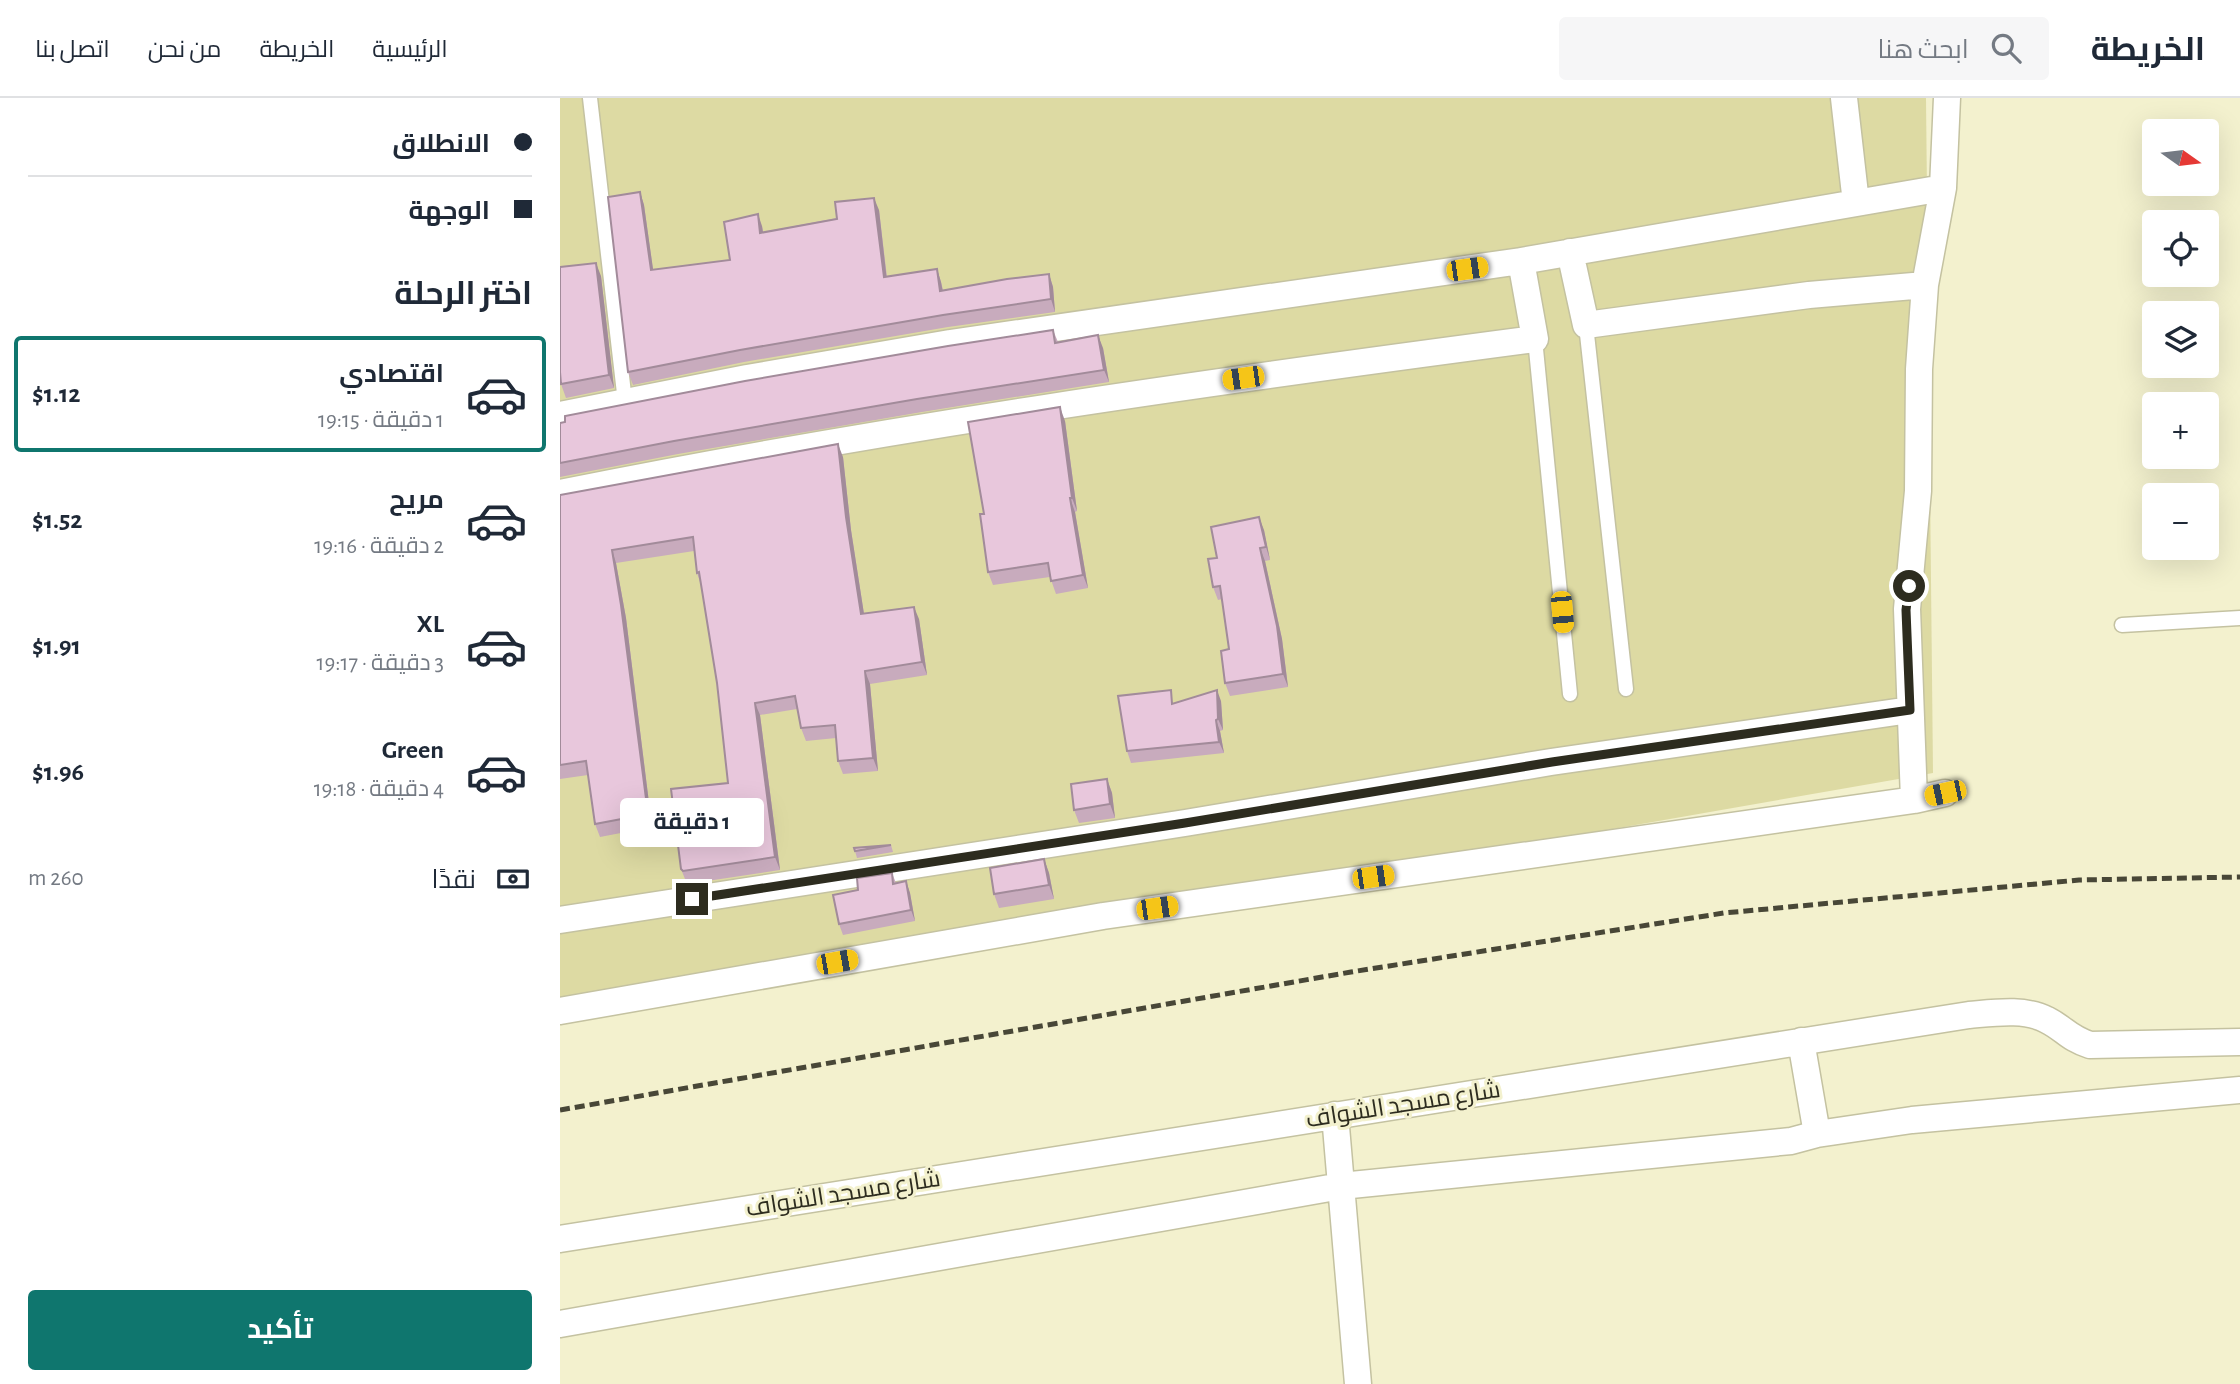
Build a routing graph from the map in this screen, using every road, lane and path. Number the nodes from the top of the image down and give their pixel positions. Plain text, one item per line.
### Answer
1 (590, 98) edge
2 (1844, 98) edge
3 (1947, 98) edge
4 (1943, 188) junction
5 (1856, 203) junction
6 (1570, 252) junction
7 (1521, 261) junction
8 (1925, 285) junction
9 (1586, 325) junction
10 (1535, 340) junction
11 (625, 402) junction
12 (560, 415) edge
13 (560, 493) edge
14 (2240, 618) edge
15 (2122, 625) dead end
16 (1626, 689) dead end
17 (1570, 694) dead end
18 (1910, 710) junction
19 (1945, 793) dead end
20 (1913, 800) junction
21 (560, 920) edge
22 (560, 1011) edge
23 (1801, 1041) junction
24 (2240, 1042) edge
25 (2240, 1090) edge
26 (1335, 1115) junction
27 (1816, 1134) junction
28 (1341, 1186) junction
29 (560, 1239) edge
30 (560, 1324) edge
31 (1358, 1384) edge

1 - 11 lane
2 - 5 street
3 - 4 street
4 - 5 street
4 - 8 street
5 - 6 street
6 - 7 street
6 - 9 street
7 - 10 street
7 - 11 street
8 - 9 street
8 - 18 street
9 - 16 lane
10 - 13 street
10 - 17 lane
11 - 12 street
14 - 15 lane
18 - 20 street
18 - 21 street
19 - 20 street
20 - 22 street
23 - 24 street, شارع مسجد الشواف
23 - 26 street, شارع مسجد الشواف
23 - 27 street
25 - 27 street
26 - 28 street
26 - 29 street, شارع مسجد الشواف
27 - 28 street
28 - 30 street
28 - 31 street

